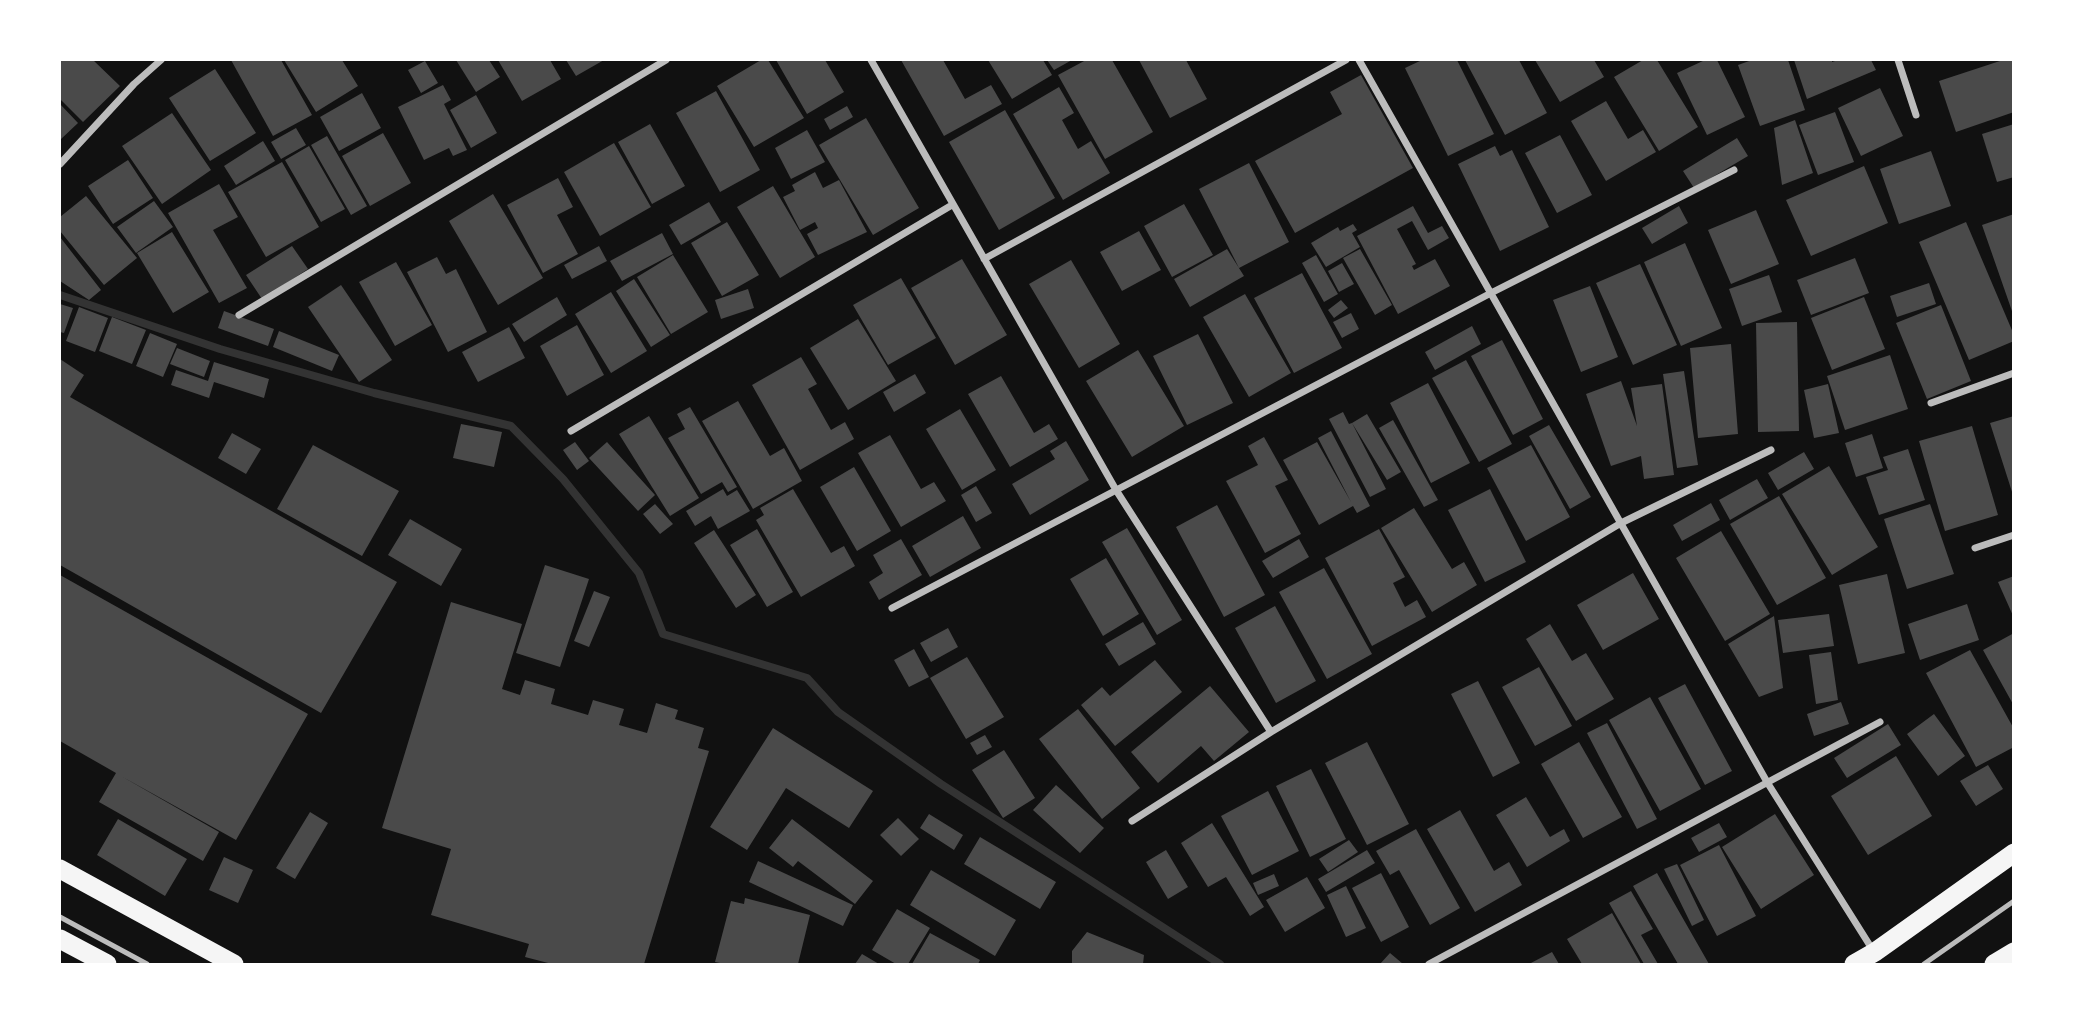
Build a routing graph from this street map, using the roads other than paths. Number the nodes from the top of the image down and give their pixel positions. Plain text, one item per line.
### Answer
1 (161, 60) edge
2 (666, 60) edge
3 (871, 60) edge
4 (1346, 60) edge
5 (1359, 60) edge
6 (1898, 60) edge
7 (1916, 115) dead end
8 (60, 164) edge
9 (1734, 170) dead end
10 (953, 205) junction
11 (984, 259) junction
12 (1491, 293) junction
13 (239, 315) dead end
14 (2014, 373) edge
15 (1931, 404) dead end
16 (571, 431) dead end
17 (1771, 450) dead end
18 (1116, 490) junction
19 (1621, 523) junction
20 (2014, 536) edge
21 (1975, 548) dead end
22 (892, 608) dead end
23 (1880, 722) dead end
24 (1271, 732) junction
25 (1767, 782) junction
26 (1132, 821) dead end
27 (2014, 853) edge
28 (60, 869) edge
29 (2014, 901) edge
30 (60, 917) edge
31 (60, 939) edge
32 (1875, 952) junction
33 (2014, 952) edge
34 (107, 964) edge
35 (147, 964) edge
36 (234, 964) edge
37 (1429, 964) edge
38 (1854, 964) edge
39 (1924, 964) edge
40 (1994, 964) edge

1 - 8 street
2 - 13 street
3 - 10 street
4 - 11 street
5 - 12 street
6 - 7 street
9 - 12 street
10 - 11 street
10 - 16 street
11 - 18 street
12 - 18 street
12 - 19 street
14 - 15 street
17 - 19 street
18 - 22 street
18 - 24 street
19 - 24 street
19 - 25 street
20 - 21 street
23 - 25 street
24 - 26 street
25 - 32 street
25 - 37 street
27 - 32 highway
28 - 36 highway
29 - 39 lane
30 - 35 lane
31 - 34 highway
32 - 38 highway
33 - 40 highway

